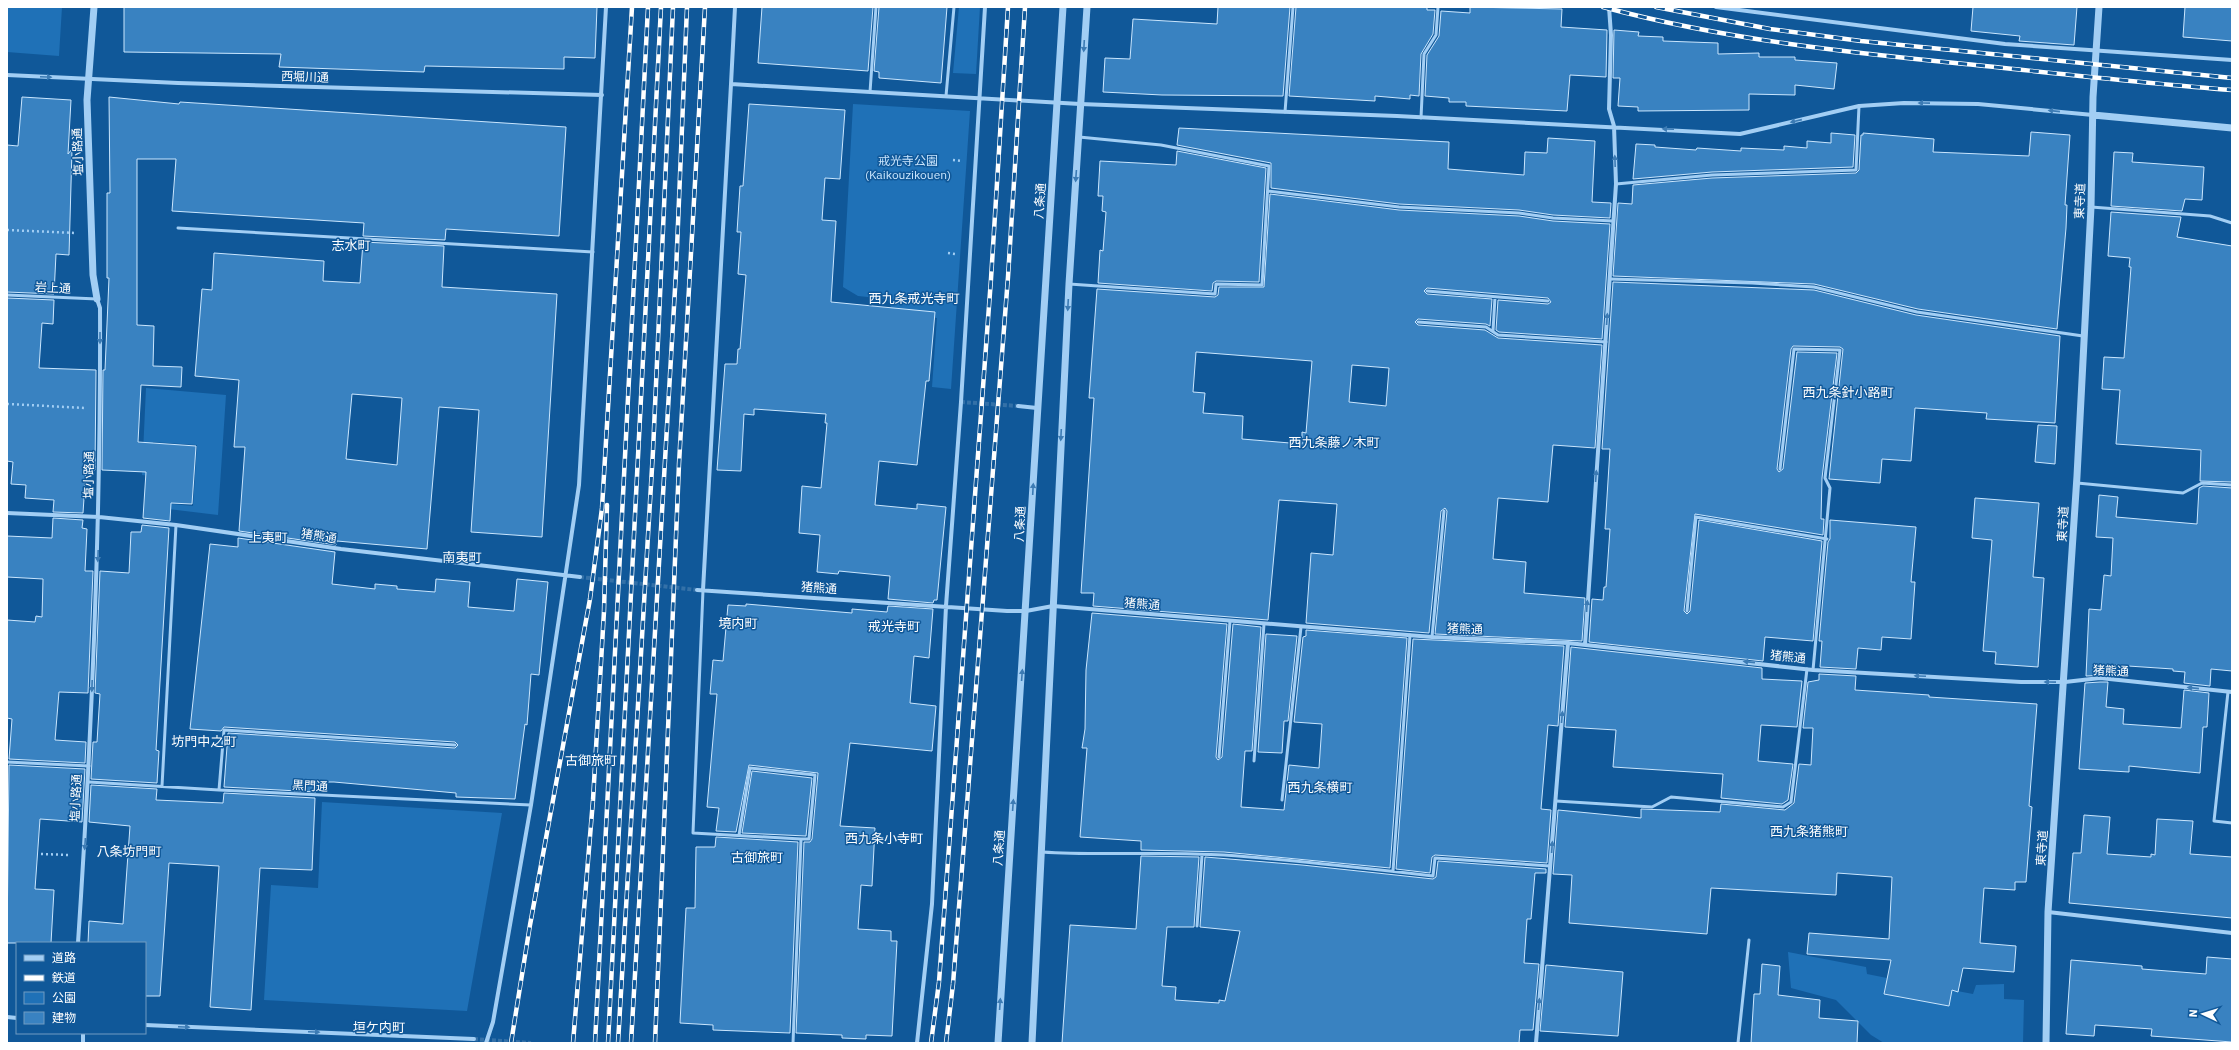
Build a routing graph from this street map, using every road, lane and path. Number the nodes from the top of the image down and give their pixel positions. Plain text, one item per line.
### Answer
1 (94, 7) edge
2 (606, 7) edge
3 (735, 7) edge
4 (876, 7) edge
5 (954, 7) edge
6 (985, 7) edge
7 (1063, 7) edge
8 (1086, 7) edge
9 (1293, 7) edge
10 (1438, 7) edge
11 (1609, 7) edge
12 (1716, 7) edge
13 (2099, 7) edge
14 (2097, 49) junction
15 (2232, 60) edge
16 (7, 75) edge
17 (89, 80) junction
18 (731, 84) junction
19 (870, 92) junction
20 (602, 95) junction
21 (946, 96) junction
22 (979, 98) junction
23 (1057, 103) junction
24 (1080, 104) junction
25 (1859, 106) junction
26 (1285, 112) junction
27 (2093, 115) junction
28 (1421, 118) junction
29 (1614, 126) junction
30 (2232, 128) edge
31 (1079, 137) junction
32 (1616, 184) junction
33 (1268, 191) junction
34 (2091, 207) junction
35 (1613, 221) junction
36 (2232, 223) edge
37 (178, 228) dead end
38 (7, 230) edge
39 (93, 234) junction
40 (593, 252) junction
41 (1610, 280) junction
42 (1069, 284) junction
43 (1427, 291) dead end
44 (7, 295) edge
45 (1495, 297) junction
46 (97, 299) junction
47 (1548, 301) dead end
48 (1418, 322) dead end
49 (1493, 331) junction
50 (2085, 336) junction
51 (1606, 342) junction
52 (7, 404) edge
53 (1018, 406) tunnel mouth
54 (1037, 408) junction
55 (100, 409) junction
56 (1780, 469) dead end
57 (2077, 483) junction
58 (2232, 485) edge
59 (1444, 511) dead end
60 (7, 513) edge
61 (99, 517) junction
62 (176, 525) junction
63 (1827, 539) junction
64 (567, 575) junction
65 (580, 577) tunnel mouth
66 (696, 590) tunnel mouth
67 (703, 590) junction
68 (946, 606) junction
69 (1053, 606) junction
70 (1026, 611) junction
71 (1687, 611) dead end
72 (1230, 621) junction
73 (1264, 624) junction
74 (1301, 627) junction
75 (1410, 635) junction
76 (1432, 637) junction
77 (1568, 643) junction
78 (1585, 645) junction
79 (1807, 669) junction
80 (1813, 670) junction
81 (2065, 682) junction
82 (2230, 692) edge
83 (455, 744) dead end
84 (1219, 757) dead end
85 (1254, 761) dead end
86 (7, 762) edge
87 (89, 766) junction
88 (89, 782) junction
89 (162, 786) junction
90 (219, 790) junction
91 (1282, 800) dead end
92 (1556, 801) junction
93 (531, 805) junction
94 (2232, 824) edge
95 (739, 835) junction
96 (801, 839) junction
97 (1042, 852) junction
98 (41, 854) dead end
99 (1202, 855) junction
100 (84, 856) junction
101 (1550, 866) junction
102 (1393, 871) junction
103 (2048, 912) junction
104 (1197, 926) dead end
105 (2232, 933) edge
106 (1749, 940) dead end
107 (78, 942) edge
108 (146, 1025) edge
109 (474, 1040) dead end
110 (486, 1043) edge
111 (793, 1043) edge
112 (917, 1043) edge
113 (998, 1043) edge
114 (1032, 1043) edge
115 (1536, 1043) edge
116 (1738, 1043) edge
117 (2046, 1043) edge

1 - 17 street, 塩小路通
2 - 20 street
3 - 18 street
4 - 19 lane
5 - 21 lane
6 - 22 street
7 - 23 street, 八条通
8 -> 24 street
9 - 26 lane
10 - 28 lane
11 - 29 street
12 - 14 street
13 - 14 street, 東寺道
14 - 15 street
14 - 27 street, 東寺道
16 -> 17 street, 西堀川通
17 - 20 street, 西堀川通
17 - 39 street, 塩小路通
18 - 19 street
18 - 67 street
19 - 21 street
20 - 40 street
21 - 22 street
22 - 23 street
22 - 68 street
23 - 24 street
23 - 54 street, 八条通
24 - 26 street
24 - 31 street
27 -> 25 street
25 -> 29 street
25 - 32 lane
26 - 28 street
27 - 30 street
27 - 34 street, 東寺道
28 - 29 street
32 -> 29 street
31 - 33 lane
31 -> 42 street
32 - 35 street
33 - 35 lane
33 - 42 lane
34 - 36 lane
34 - 50 street, 東寺道
35 - 41 street
37 - 40 lane
38 - 39 path
39 - 46 street, 塩小路通
40 - 64 street
41 - 50 lane
51 -> 41 street
42 -> 69 street
43 - 45 lane
44 - 46 lane, 岩上通
45 - 47 lane
45 - 49 lane
46 -> 55 street, 塩小路通
48 - 49 lane
49 - 51 lane
50 - 57 street, 東寺道
78 -> 51 street
52 - 55 path
53 - 54 street
70 -> 54 street, 八条通
55 - 61 street, 塩小路通
56 - 63 lane
57 - 58 lane
57 - 81 street, 東寺道
59 - 76 lane
60 - 61 street, 猪熊通
61 - 62 street, 猪熊通
61 -> 87 street, 塩小路通
62 - 64 street, 猪熊通
62 - 89 lane
63 - 71 lane
63 - 80 lane
64 - 65 street, 猪熊通
64 - 93 street
66 - 67 street, 猪熊通
67 - 68 street, 猪熊通
67 - 95 lane
68 - 70 street, 猪熊通
68 - 112 street
69 - 70 street, 猪熊通
69 - 72 street, 猪熊通
69 - 97 street
113 -> 70 street, 八条通
72 - 73 street, 猪熊通
72 - 84 lane
73 - 74 street, 猪熊通
73 - 85 lane
74 - 75 street, 猪熊通
74 - 91 lane
75 - 76 street, 猪熊通
75 - 102 lane
76 - 77 street, 猪熊通
77 - 78 street, 猪熊通
92 -> 77 street
79 -> 78 street, 猪熊通
79 - 80 street, 猪熊通
79 - 92 lane
81 -> 80 street, 猪熊通
82 -> 81 street, 猪熊通
81 - 103 street, 東寺道
82 - 94 lane
83 - 90 lane
86 - 87 lane
87 - 88 street, 塩小路通
88 - 89 lane, 黒門通
88 -> 100 street, 塩小路通
89 - 90 lane, 黒門通
90 - 93 lane, 黒門通
101 -> 92 street
93 - 110 street
95 - 96 lane
95 - 96 lane
96 - 111 lane
97 - 99 lane
97 - 114 street
98 - 100 path
99 - 102 lane
99 - 104 lane
100 - 107 street, 塩小路通
101 - 102 lane
115 -> 101 street
103 - 105 street
103 - 117 street, 東寺道
106 - 116 lane
108 -> 109 street

